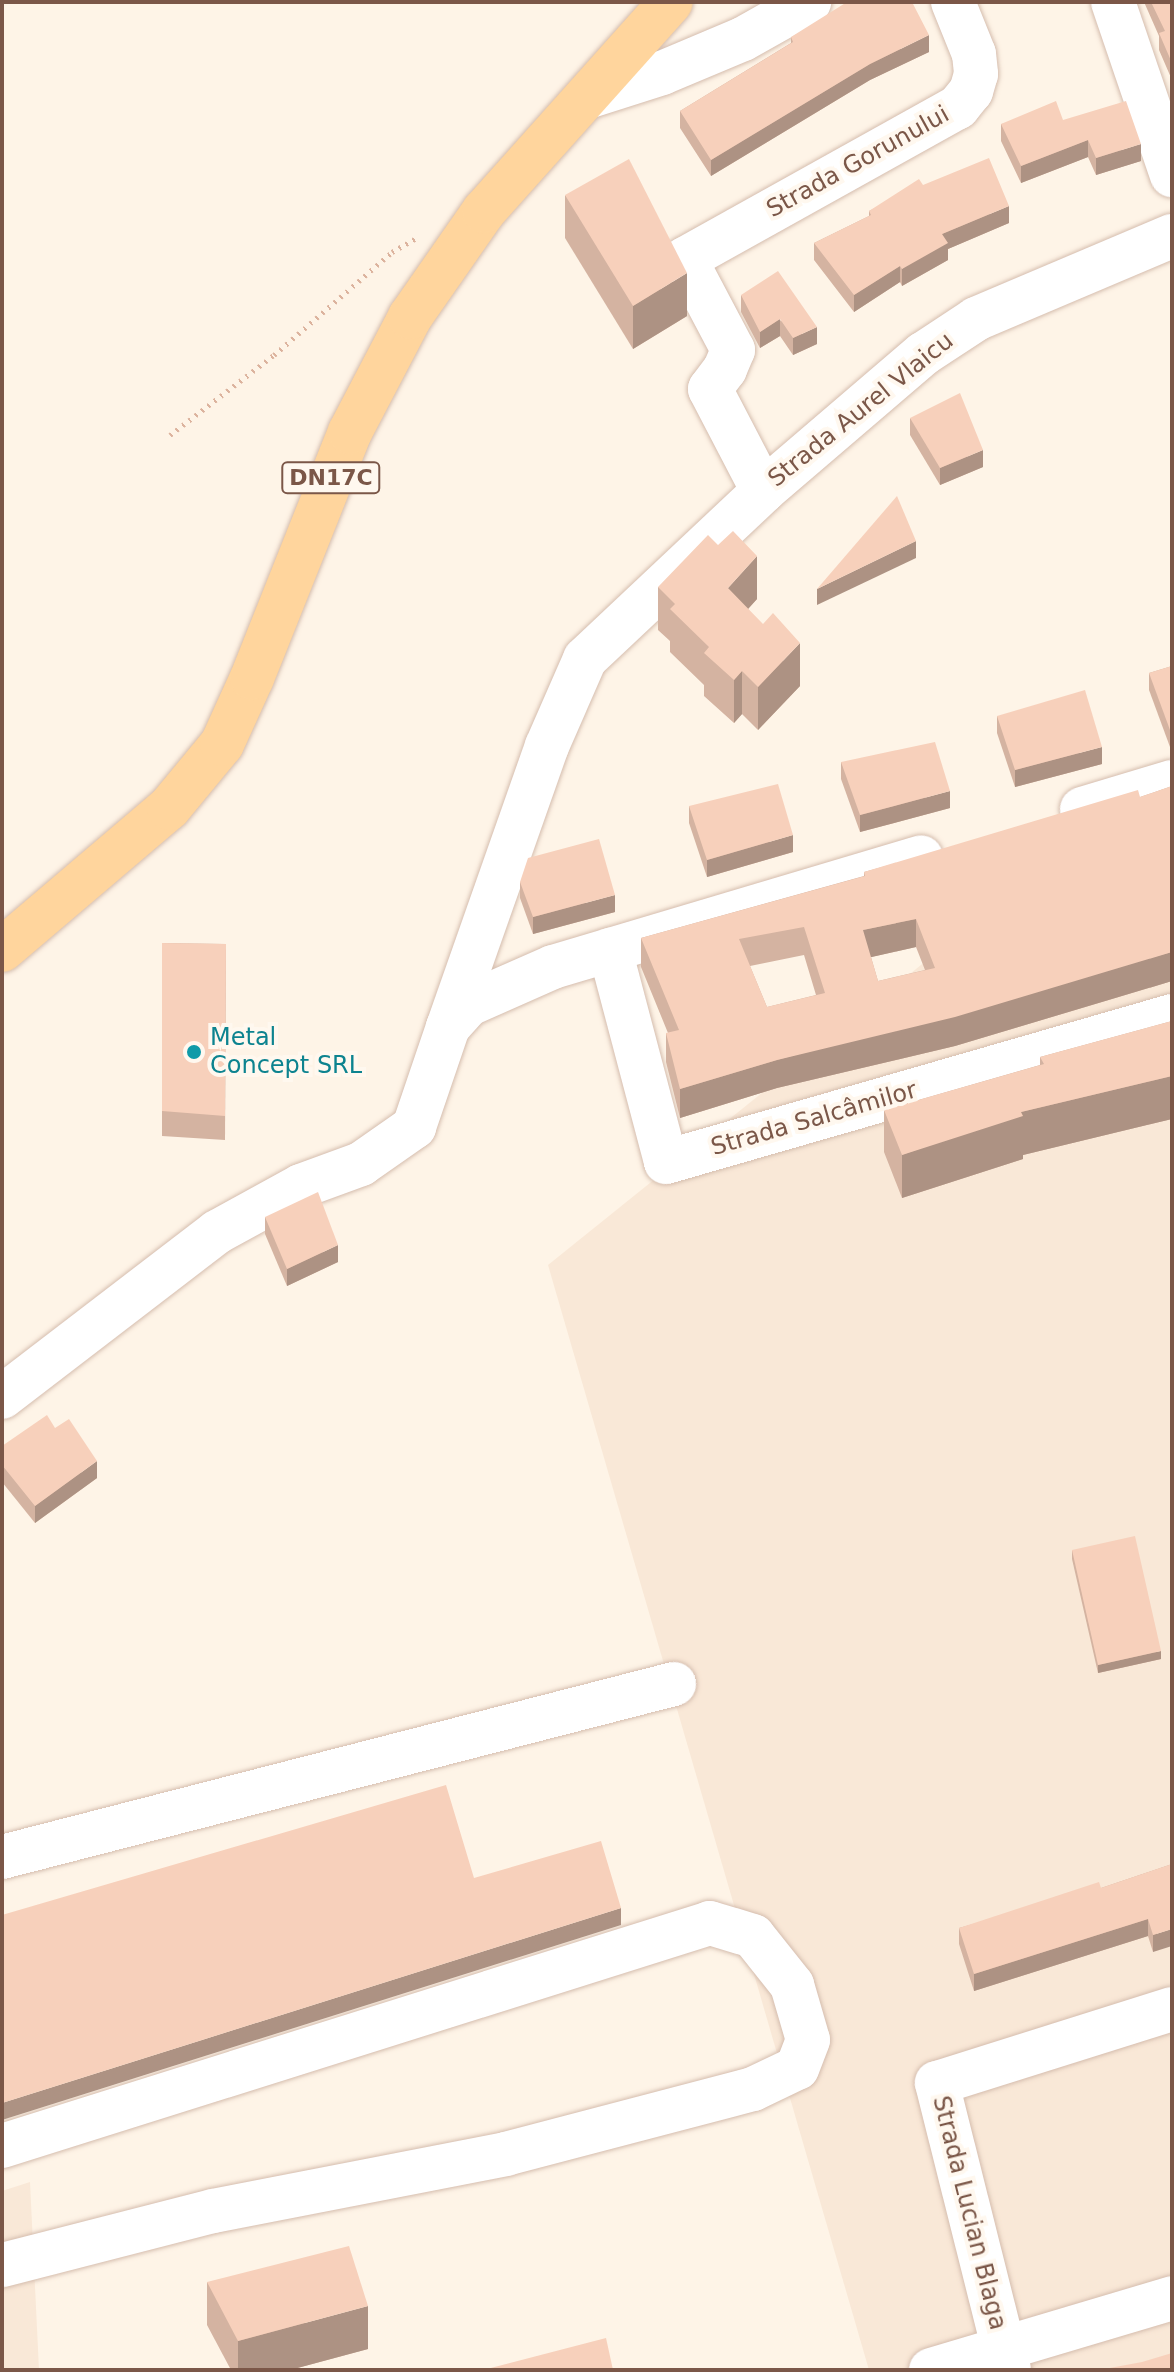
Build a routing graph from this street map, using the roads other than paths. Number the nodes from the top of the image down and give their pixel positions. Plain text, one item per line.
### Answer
1 (671, 2) edge
2 (809, 2) edge
3 (953, 2) edge
4 (1113, 2) edge
5 (587, 97) junction
6 (1172, 175) edge
7 (1172, 236) edge
8 (700, 285) joint
9 (763, 491) junction
10 (1172, 782) edge
11 (1050, 818) edge
12 (959, 846) edge
13 (2, 950) edge
14 (610, 950) junction
15 (1172, 1016) edge
16 (448, 1027) junction
17 (2, 1397) edge
18 (674, 1684) dead end
19 (2, 1857) edge
20 (1172, 2009) edge
21 (2, 2146) edge
22 (2, 2265) edge
23 (1172, 2298) edge
24 (1006, 2360) edge
25 (931, 2370) edge

1 - 5 main road, DN17C
2 - 5 street
3 - 8 street, Strada Gorunului
4 - 6 street
5 - 13 main road, DN17C
7 - 9 street, Strada Aurel Vlaicu
8 - 9 street, Strada Aurel Vlaicu
9 - 16 street
10 - 11 street
12 - 14 street
14 - 15 street, Strada Salcâmilor
14 - 16 street
16 - 17 street
18 - 19 street
20 - 24 street, Strada Lucian Blaga
21 - 22 street
23 - 24 street, Strada Lucian Blaga
24 - 25 street, Strada Lucian Blaga

